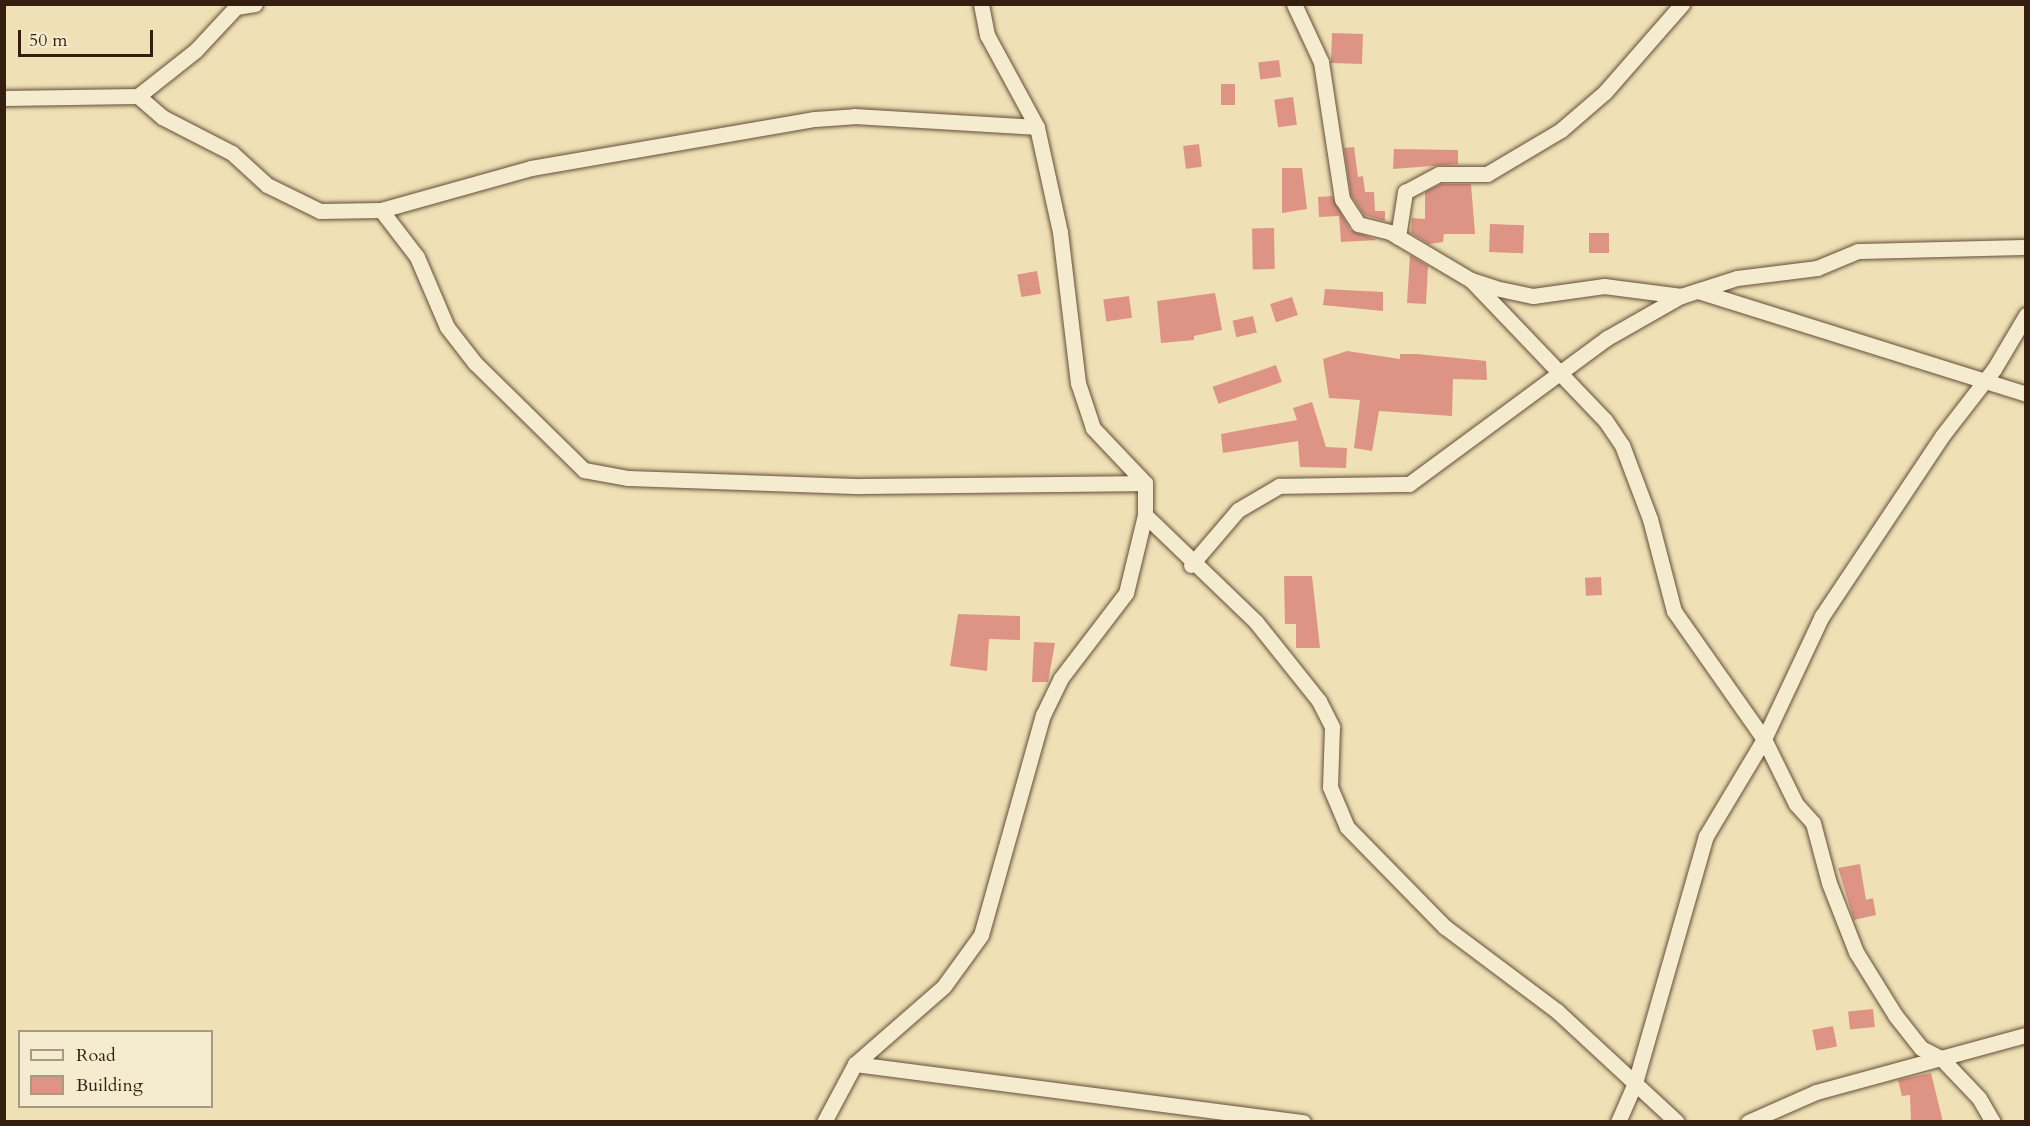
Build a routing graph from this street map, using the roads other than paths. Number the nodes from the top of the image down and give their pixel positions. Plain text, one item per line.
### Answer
1 (255, 4) edge
2 (981, 4) edge
3 (1294, 4) edge
4 (1682, 4) edge
5 (138, 96) junction
6 (4, 99) edge
7 (1037, 127) junction
8 (381, 210) junction
9 (1398, 237) junction
10 (2025, 247) edge
11 (1471, 280) junction
12 (1698, 291) junction
13 (1681, 296) junction
14 (2025, 315) edge
15 (1560, 375) junction
16 (1984, 382) junction
17 (2025, 394) edge
18 (1145, 483) junction
19 (1145, 515) junction
20 (1191, 565) junction
21 (1764, 739) junction
22 (2025, 1035) edge
23 (1941, 1058) junction
24 (855, 1064) junction
25 (1635, 1083) junction
26 (1206, 1116) edge
27 (824, 1122) edge
28 (1303, 1122) edge
29 (1618, 1122) edge
30 (1677, 1122) edge
31 (1748, 1122) edge
32 (1993, 1122) edge

1 - 5 street
2 - 7 street
3 - 9 street
4 - 9 street
5 - 6 street
5 - 8 street
7 - 8 street
7 - 18 street
8 - 18 street
9 - 11 street
10 - 12 street
11 - 13 street
11 - 15 street
12 - 13 street
12 - 16 street
13 - 15 street
14 - 16 street
15 - 20 street
15 - 21 street
16 - 17 street
16 - 21 street
18 - 19 street
19 - 20 street
19 - 24 street
20 - 25 street
21 - 23 street
21 - 25 street
22 - 23 street
23 - 31 street
23 - 32 street
24 - 26 street
24 - 27 street
25 - 29 street
25 - 30 street
26 - 28 street

